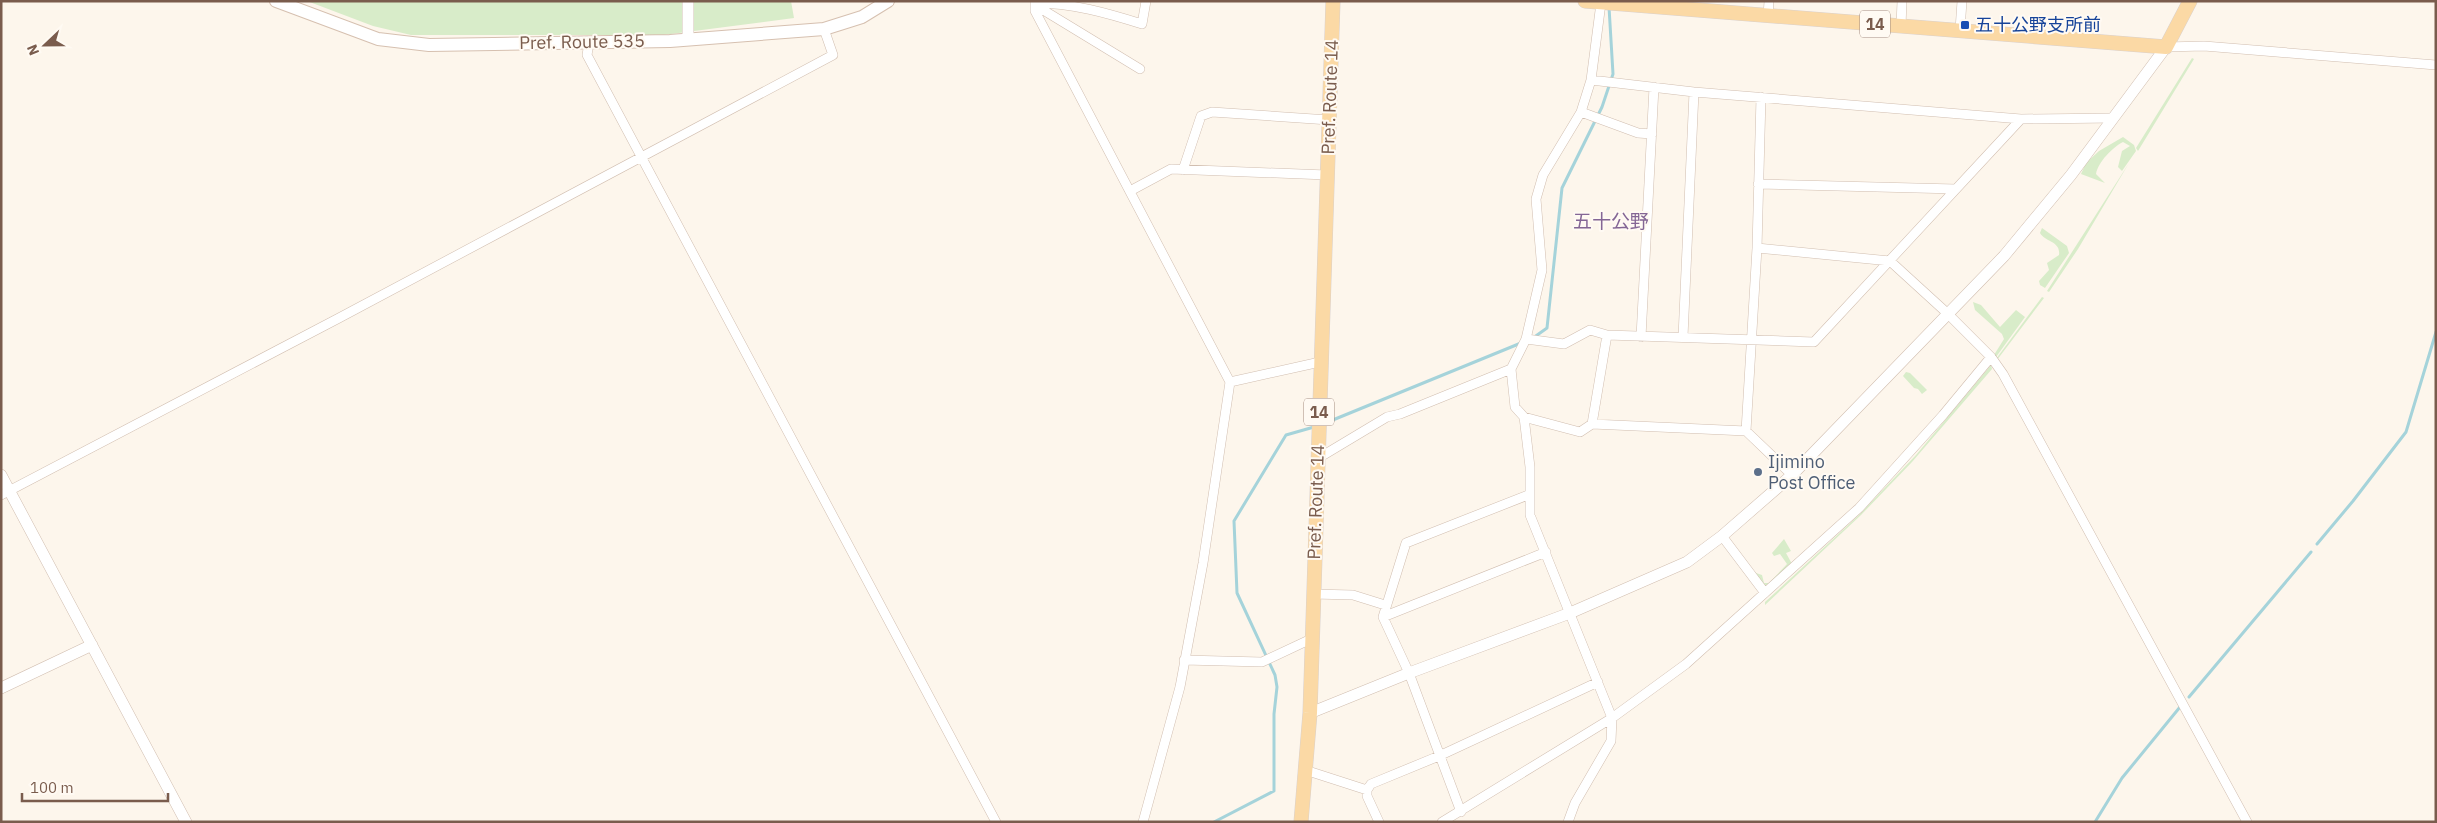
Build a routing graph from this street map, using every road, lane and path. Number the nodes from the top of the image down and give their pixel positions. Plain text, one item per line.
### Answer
1 (276, 1) edge
2 (688, 1) edge
3 (888, 1) edge
4 (1146, 1) edge
5 (1333, 1) edge
6 (1585, 1) edge
7 (1769, 1) edge
8 (1902, 1) edge
9 (1962, 1) edge
10 (2190, 1) edge
11 (1035, 3) edge
12 (1601, 3) junction
13 (1768, 16) junction
14 (1901, 26) junction
15 (824, 29) junction
16 (1960, 30) junction
17 (688, 39) junction
18 (589, 44) junction
19 (2166, 47) junction
20 (2436, 64) edge
21 (1140, 69) dead end
22 (1591, 80) junction
23 (1654, 87) junction
24 (1694, 92) junction
25 (1761, 97) junction
26 (1581, 112) junction
27 (2021, 118) junction
28 (2113, 118) junction
29 (1329, 120) junction
30 (1652, 134) junction
31 (643, 157) junction
32 (1183, 170) junction
33 (1327, 175) junction
34 (1758, 184) junction
35 (1956, 188) junction
36 (1130, 192) junction
37 (1757, 248) junction
38 (1890, 261) junction
39 (1947, 313) junction
40 (1606, 335) junction
41 (1641, 337) junction
42 (1526, 338) junction
43 (1683, 338) junction
44 (1752, 341) junction
45 (1991, 357) junction
46 (1320, 362) junction
47 (1511, 369) junction
48 (1230, 382) junction
49 (1524, 417) junction
50 (1592, 424) junction
51 (1746, 431) junction
52 (1318, 459) junction
53 (1, 475) edge
54 (1792, 475) junction
55 (6, 493) edge
56 (1528, 495) junction
57 (1722, 536) junction
58 (1546, 552) junction
59 (1765, 593) junction
60 (1313, 594) junction
61 (1385, 605) junction
62 (1570, 613) junction
63 (1383, 616) junction
64 (1311, 639) junction
65 (92, 645) junction
66 (1184, 660) junction
67 (1409, 673) junction
68 (1598, 682) junction
69 (1, 688) edge
70 (1310, 714) junction
71 (1612, 718) junction
72 (1439, 756) junction
73 (1305, 770) junction
74 (1367, 790) junction
75 (1461, 812) junction
76 (186, 822) edge
77 (996, 822) edge
78 (1143, 822) edge
79 (1301, 822) edge
80 (1379, 822) edge
81 (1442, 822) edge
82 (1568, 822) edge
83 (2247, 822) edge

1 - 18 main road, Pref. Route 535
2 - 17 street
3 - 15 main road, Pref. Route 535
4 - 11 street
5 - 29 main road, Pref. Route 14 / 14
6 - 12 main road, 14
7 - 13 street
8 - 14 street
9 - 16 street
10 - 19 main road
11 - 21 street
11 - 36 street
12 - 13 main road, 14
12 - 22 street
13 - 14 main road, 14
14 - 16 main road, 14
15 - 17 main road, Pref. Route 535
15 - 31 street
16 - 19 main road, 14
17 - 18 main road, Pref. Route 535
18 - 31 street
19 - 20 street
19 - 28 street
22 - 23 street
22 - 26 street
23 - 24 street
23 - 30 street
24 - 25 street
24 - 43 street
25 - 27 street
25 - 34 street
26 - 30 street
26 - 42 street
27 - 28 street
27 - 35 street
28 - 39 street
29 - 32 street
29 - 33 main road, Pref. Route 14 / 14
30 - 41 street
31 - 55 street
31 - 77 street
32 - 33 street
32 - 36 street
33 - 46 main road, Pref. Route 14 / 14
34 - 35 street
34 - 37 street
35 - 38 street
36 - 48 street
37 - 38 street
37 - 44 street
38 - 39 street
38 - 44 street
39 - 45 street
39 - 54 street
40 - 41 street
40 - 42 street
40 - 50 street
41 - 43 street
42 - 47 street
43 - 44 street
44 - 51 street
45 - 59 street
45 - 83 street
46 - 48 street
46 - 52 main road, Pref. Route 14 / 14
47 - 49 street
47 - 52 street
48 - 66 street
49 - 50 street
49 - 56 street
50 - 51 street
51 - 54 street
52 - 60 main road, Pref. Route 14 / 14
53 - 55 street
54 - 57 street
55 - 65 street
56 - 58 street
56 - 61 street
57 - 59 street
57 - 62 street
58 - 62 street
58 - 63 street
59 - 71 street
60 - 61 street
60 - 64 main road, Pref. Route 14 / 14
61 - 63 street
62 - 67 street
62 - 68 street
63 - 67 street
64 - 66 street
64 - 70 main road, Pref. Route 14 / 14
65 - 69 street
65 - 76 street
66 - 78 street
67 - 70 street
67 - 72 street
68 - 71 street
68 - 72 street
70 - 73 main road, Pref. Route 14 / 14
71 - 75 street
71 - 82 street
72 - 74 street
72 - 75 street
73 - 74 street
73 - 79 main road, Pref. Route 14 / 14
74 - 80 street
75 - 81 street

